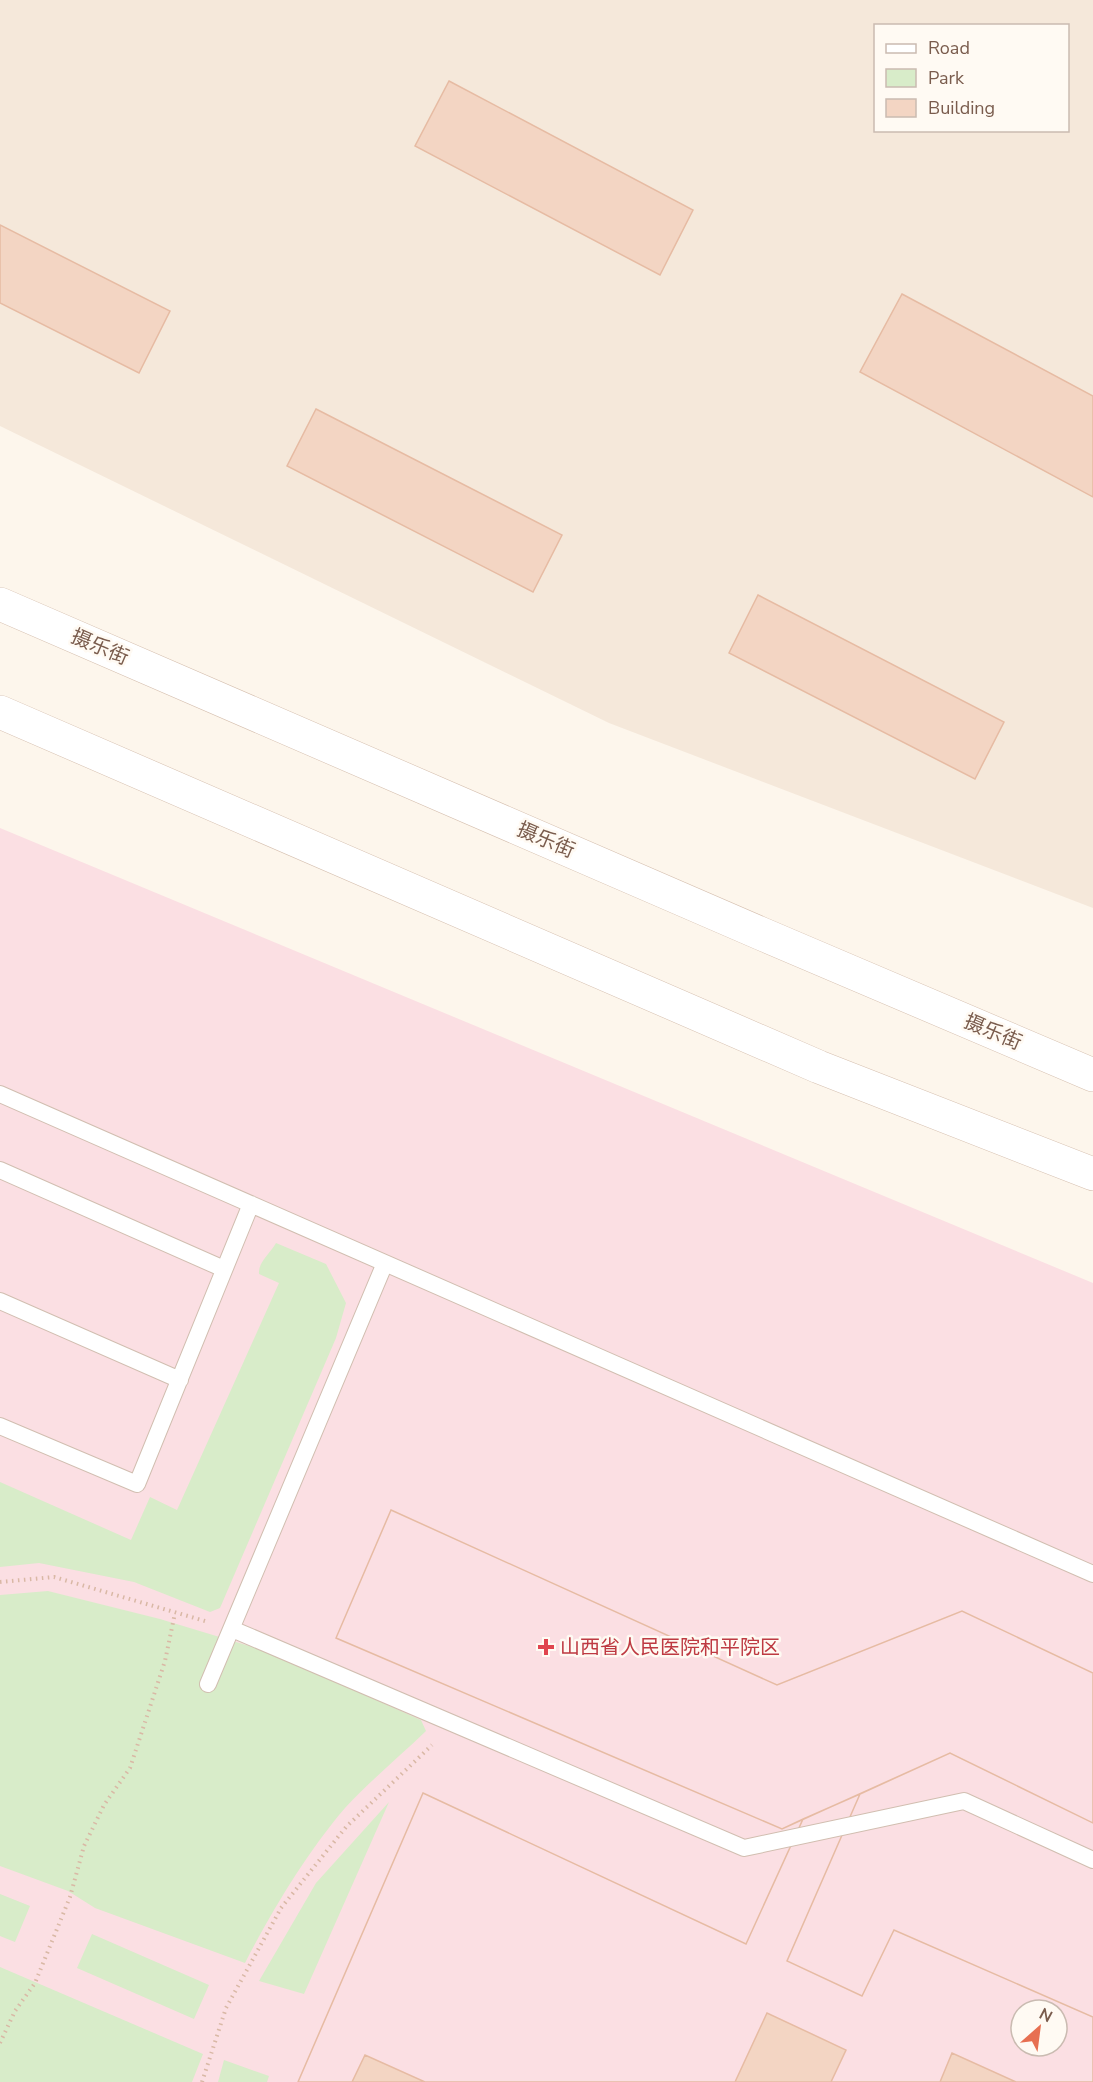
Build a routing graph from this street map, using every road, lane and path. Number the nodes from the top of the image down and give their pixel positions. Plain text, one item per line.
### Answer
1 (0, 604) edge
2 (0, 712) edge
3 (1093, 1075) edge
4 (0, 1094) edge
5 (0, 1170) edge
6 (1093, 1174) edge
7 (251, 1203) junction
8 (386, 1263) junction
9 (224, 1269) junction
10 (0, 1301) edge
11 (180, 1380) junction
12 (0, 1426) edge
13 (1092, 1572) edge
14 (0, 1582) edge
15 (175, 1613) junction
16 (232, 1629) junction
17 (208, 1684) dead end
18 (456, 1725) junction
19 (1093, 1860) edge
20 (0, 2043) edge
21 (202, 2082) edge

1 - 3 main road, 摄乐街
2 - 6 main road
4 - 7 lane
5 - 9 lane
7 - 8 lane
7 - 9 lane
8 - 13 lane
8 - 16 lane
9 - 11 lane
10 - 11 lane
11 - 12 lane
14 - 15 path
15 - 16 path
15 - 20 path
16 - 17 lane
16 - 18 lane
18 - 19 lane
18 - 21 path

